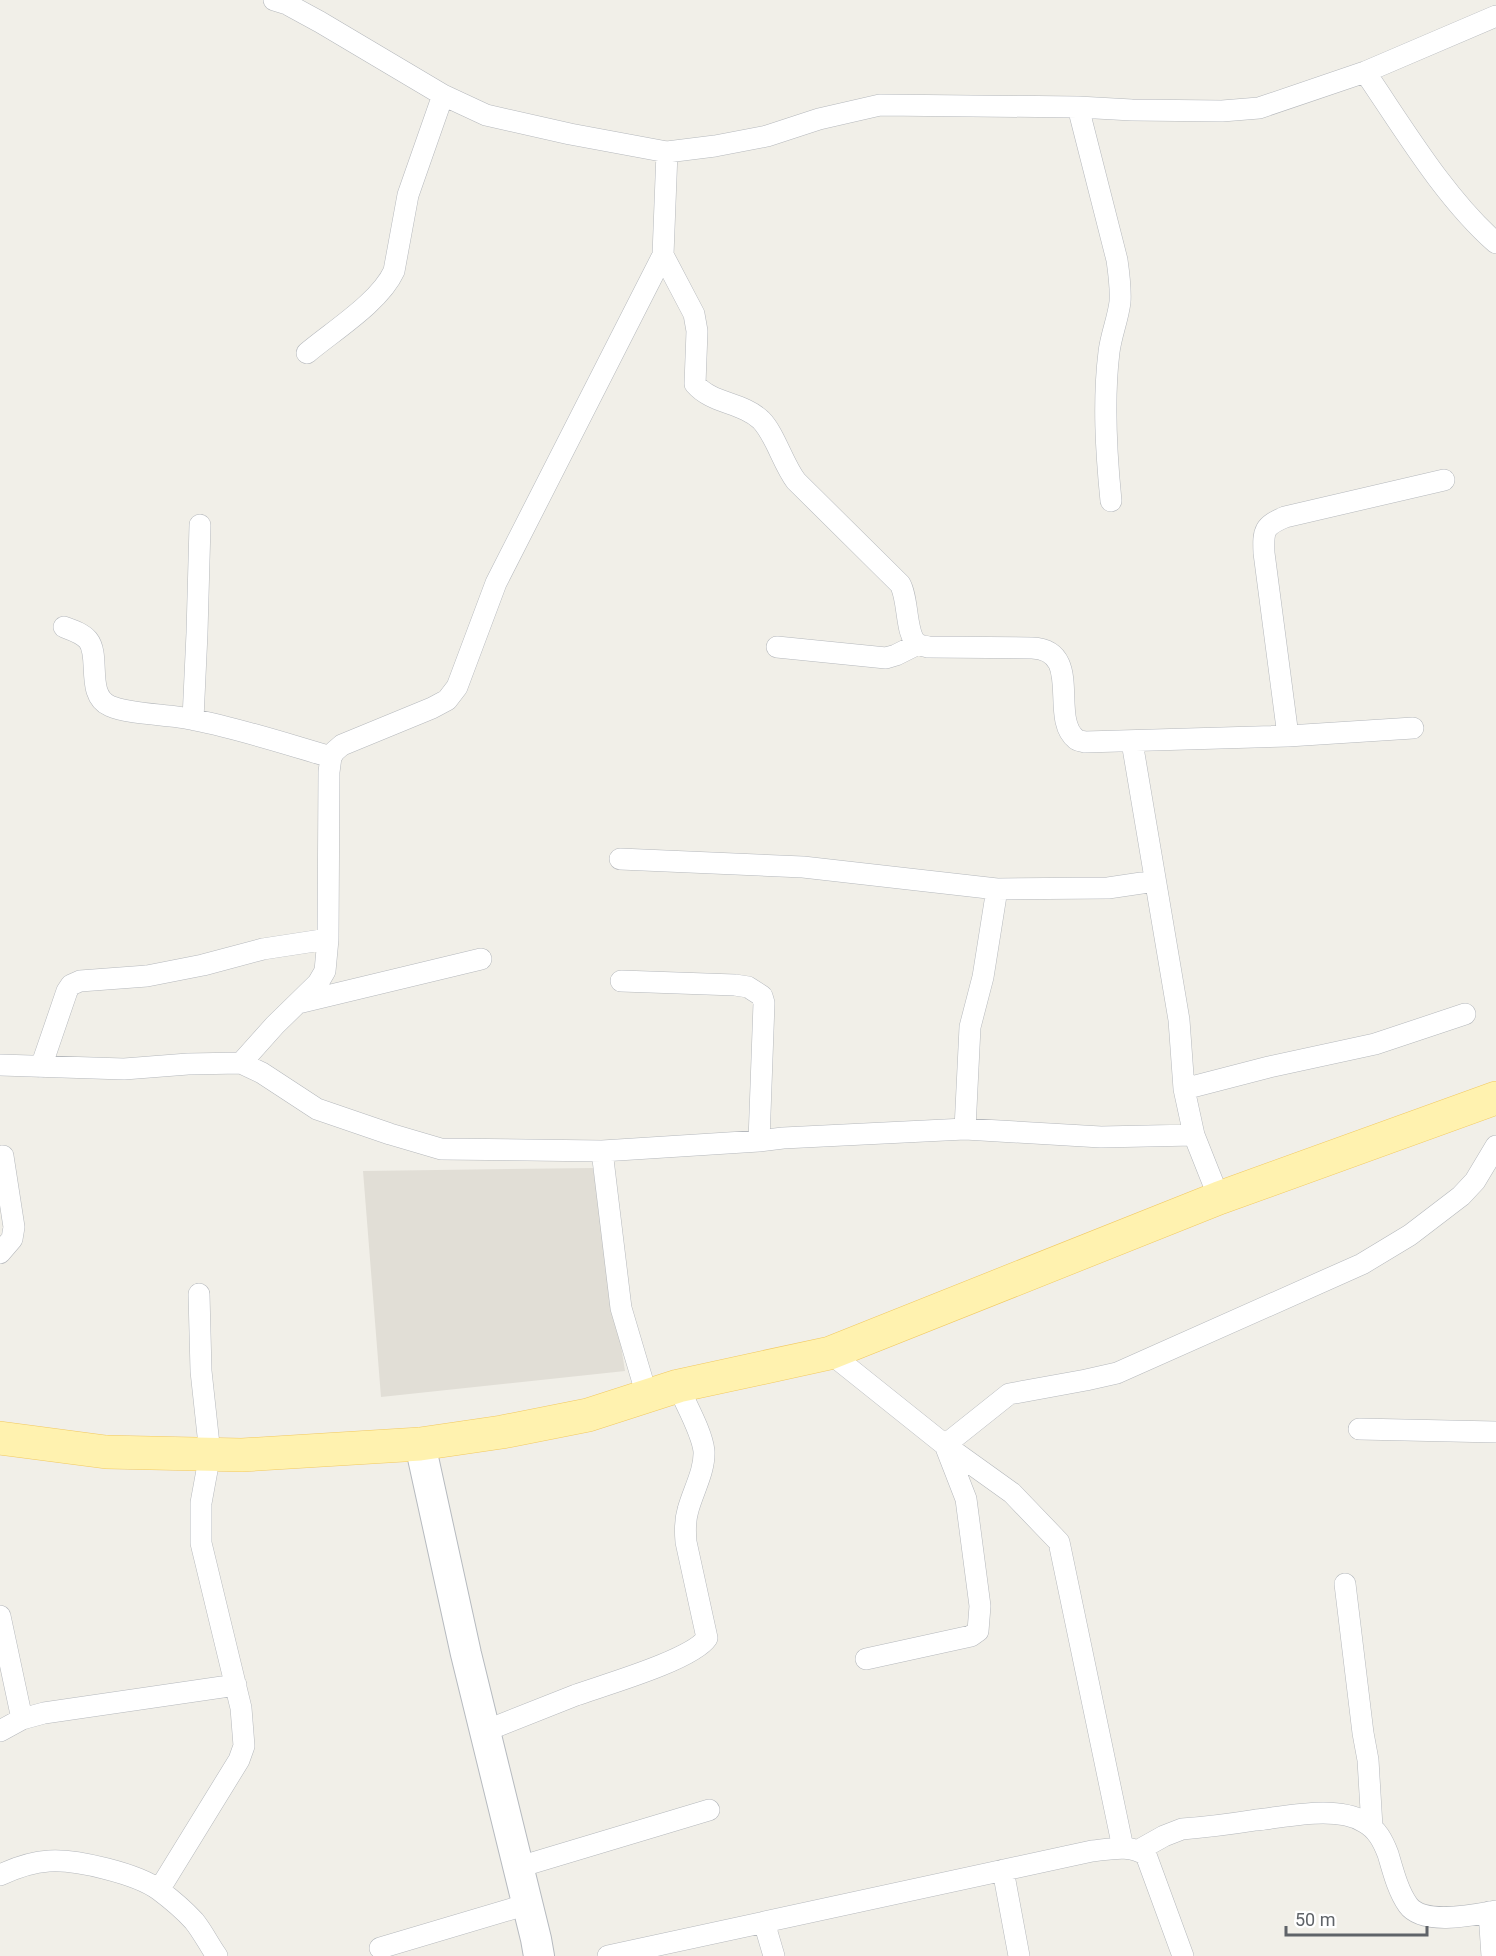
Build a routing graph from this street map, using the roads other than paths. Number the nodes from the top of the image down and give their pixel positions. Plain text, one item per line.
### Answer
1 (274, 0) edge
2 (1496, 16) edge
3 (1365, 72) junction
4 (443, 95) junction
5 (1078, 107) junction
6 (667, 152) junction
7 (1496, 243) edge
8 (663, 255) junction
9 (307, 354) dead end
10 (1444, 480) dead end
11 (1111, 501) dead end
12 (200, 525) dead end
13 (64, 627) dead end
14 (918, 644) junction
15 (777, 647) dead end
16 (193, 719) junction
17 (1413, 728) dead end
18 (1288, 736) junction
19 (1132, 742) junction
20 (331, 758) junction
21 (620, 859) dead end
22 (1155, 881) junction
23 (997, 889) junction
24 (328, 939) junction
25 (481, 959) dead end
26 (621, 981) dead end
27 (297, 1003) junction
28 (1465, 1014) dead end
29 (241, 1063) junction
30 (0, 1065) edge
31 (41, 1067) junction
32 (1184, 1089) junction
33 (1496, 1098) edge
34 (965, 1129) junction
35 (1194, 1136) junction
36 (759, 1141) junction
37 (1496, 1146) edge
38 (602, 1151) junction
39 (3, 1156) dead end
40 (1218, 1198) junction
41 (0, 1253) edge
42 (199, 1294) dead end
43 (830, 1353) junction
44 (678, 1386) junction
45 (647, 1396) junction
46 (1359, 1429) dead end
47 (1496, 1432) edge
48 (0, 1438) edge
49 (420, 1444) junction
50 (945, 1445) junction
51 (210, 1454) junction
52 (1345, 1584) dead end
53 (0, 1616) edge
54 (866, 1659) dead end
55 (236, 1685) junction
56 (22, 1719) junction
57 (0, 1731) edge
58 (485, 1731) junction
59 (709, 1810) dead end
60 (1372, 1827) junction
61 (1131, 1849) junction
62 (519, 1867) junction
63 (1003, 1870) junction
64 (0, 1875) edge
65 (159, 1890) junction
66 (528, 1904) junction
67 (1493, 1912) edge
68 (764, 1922) junction
69 (380, 1948) dead end
70 (217, 1956) edge
71 (539, 1956) edge
72 (608, 1956) edge
73 (774, 1956) edge
74 (1020, 1956) edge
75 (1183, 1956) edge
76 (1492, 1956) edge

1 - 4 street
2 - 3 street
3 - 5 street
3 - 7 street
4 - 6 street
4 - 9 street
5 - 6 street
5 - 11 street
6 - 8 street
8 - 14 street
8 - 20 street
10 - 18 street
12 - 16 street
13 - 16 street
14 - 15 street
14 - 19 street
16 - 20 street
17 - 18 street
18 - 19 street
19 - 22 street
20 - 24 street
21 - 23 street
22 - 23 street
22 - 32 street
23 - 34 street
24 - 27 street
24 - 31 street
25 - 27 street
26 - 36 street
27 - 29 street
28 - 32 street
29 - 31 street
29 - 38 street
30 - 31 street
32 - 35 street
33 - 40 main road
34 - 35 street
34 - 36 street
35 - 40 street
36 - 38 street
37 - 50 street
38 - 45 street
39 - 41 street
40 - 43 main road
42 - 51 street
43 - 44 main road
43 - 50 street
44 - 45 main road
44 - 58 street
45 - 49 main road
46 - 47 street
48 - 51 main road
49 - 51 main road
49 - 58 street
50 - 54 street
50 - 61 street
51 - 55 street
52 - 60 street
53 - 56 street
55 - 56 street
55 - 65 street
56 - 57 street
58 - 62 street
59 - 62 street
60 - 61 street
60 - 67 street
61 - 63 street
61 - 75 street
62 - 66 street
63 - 68 street
63 - 74 street
64 - 65 street
65 - 70 street
66 - 69 street
66 - 71 street
67 - 76 street
68 - 72 street
68 - 73 street

